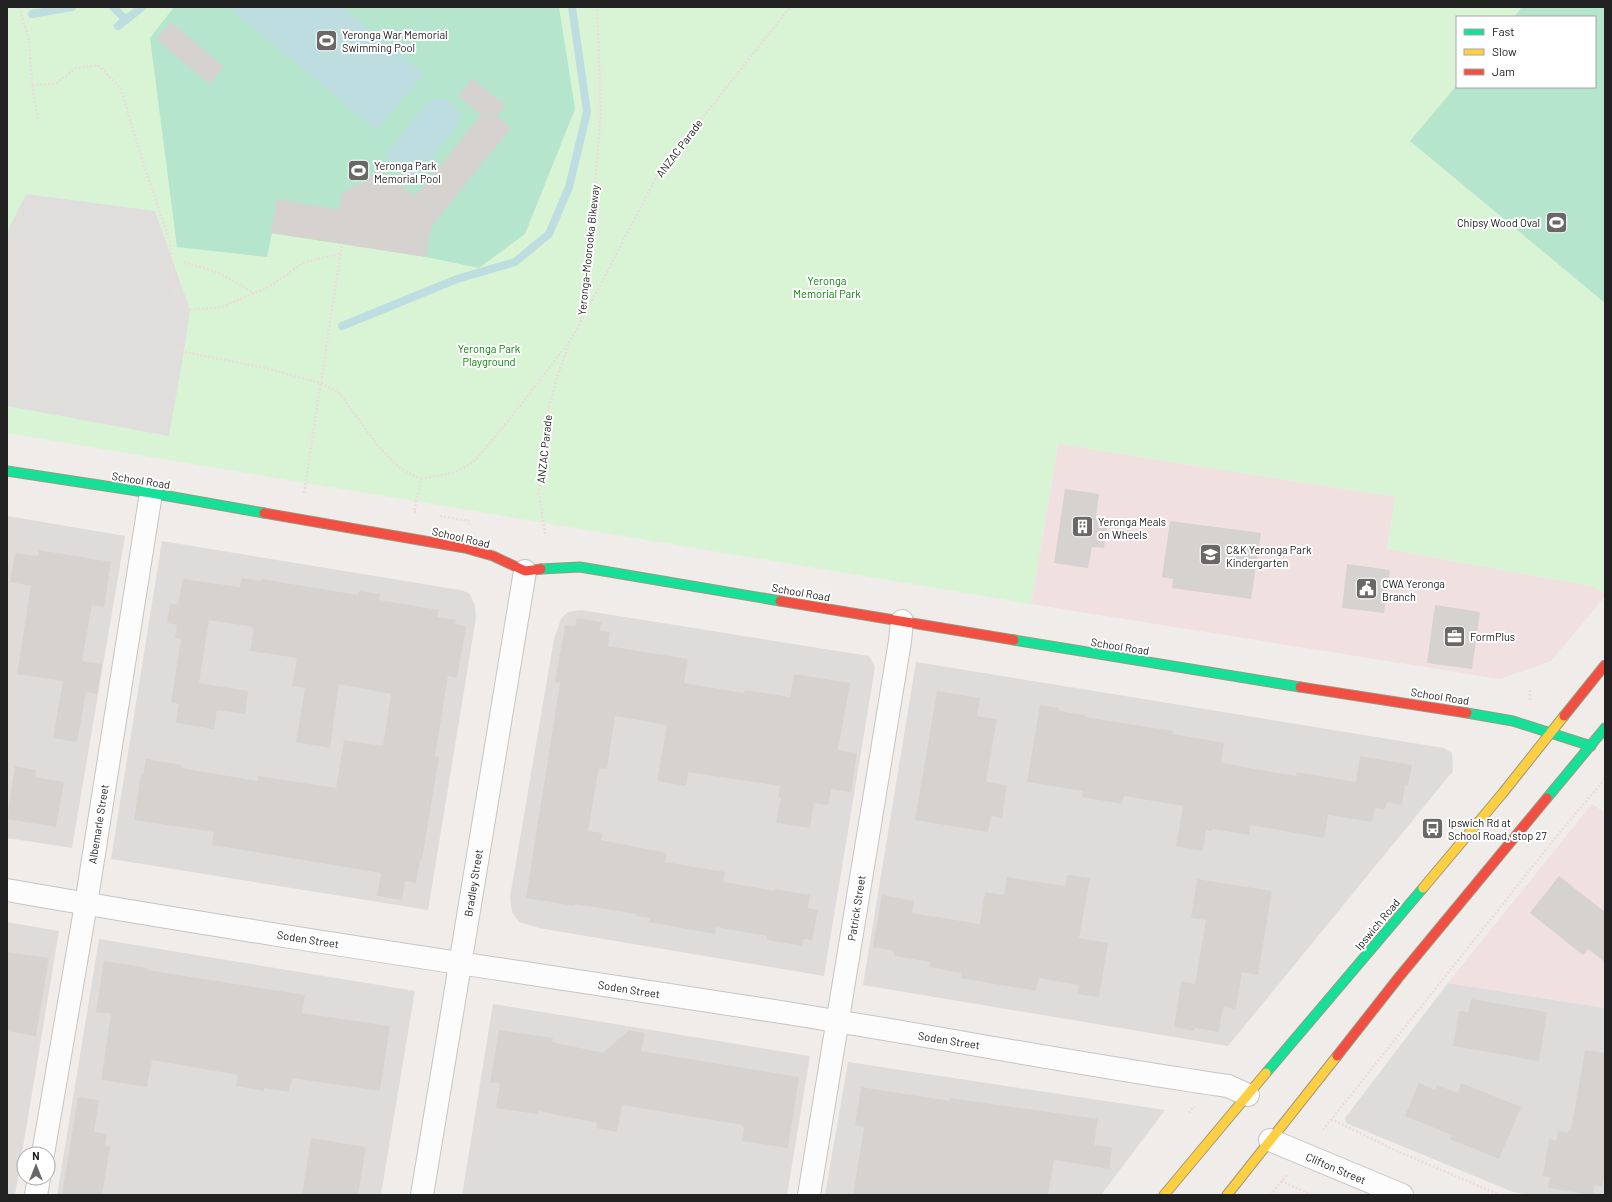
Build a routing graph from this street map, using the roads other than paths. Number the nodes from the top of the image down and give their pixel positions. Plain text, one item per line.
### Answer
1 (7, 471) edge
2 (151, 493) junction
3 (524, 571) junction
4 (902, 621) junction
5 (1605, 665) edge
6 (1605, 728) edge
7 (1551, 733) junction
8 (1591, 746) junction
9 (7, 890) edge
10 (86, 904) junction
11 (459, 963) junction
12 (838, 1021) junction
13 (1248, 1095) junction
14 (1270, 1140) junction
15 (44, 1146) edge
16 (422, 1195) edge
17 (809, 1195) edge
18 (1164, 1195) edge
19 (1227, 1195) edge
20 (1402, 1195) edge

1 - 2 main road, School Road
2 - 3 main road, School Road
2 - 10 street, Albemarle Street
3 - 4 main road, School Road
3 - 11 street, Bradley Street
4 - 7 main road, School Road
4 - 12 street, Patrick Street
5 - 7 main road, Ipswich Road
6 - 8 main road
7 - 8 main road, School Road
7 - 13 main road, Ipswich Road
8 - 14 main road
9 - 10 street, Soden Street
10 - 11 street, Soden Street
10 - 15 street, Albemarle Street
11 - 12 street, Soden Street
11 - 16 street, Bradley Street
12 - 13 street, Soden Street
12 - 17 street, Patrick Street
13 - 18 main road, Ipswich Road
14 - 19 main road
14 - 20 street, Clifton Street

